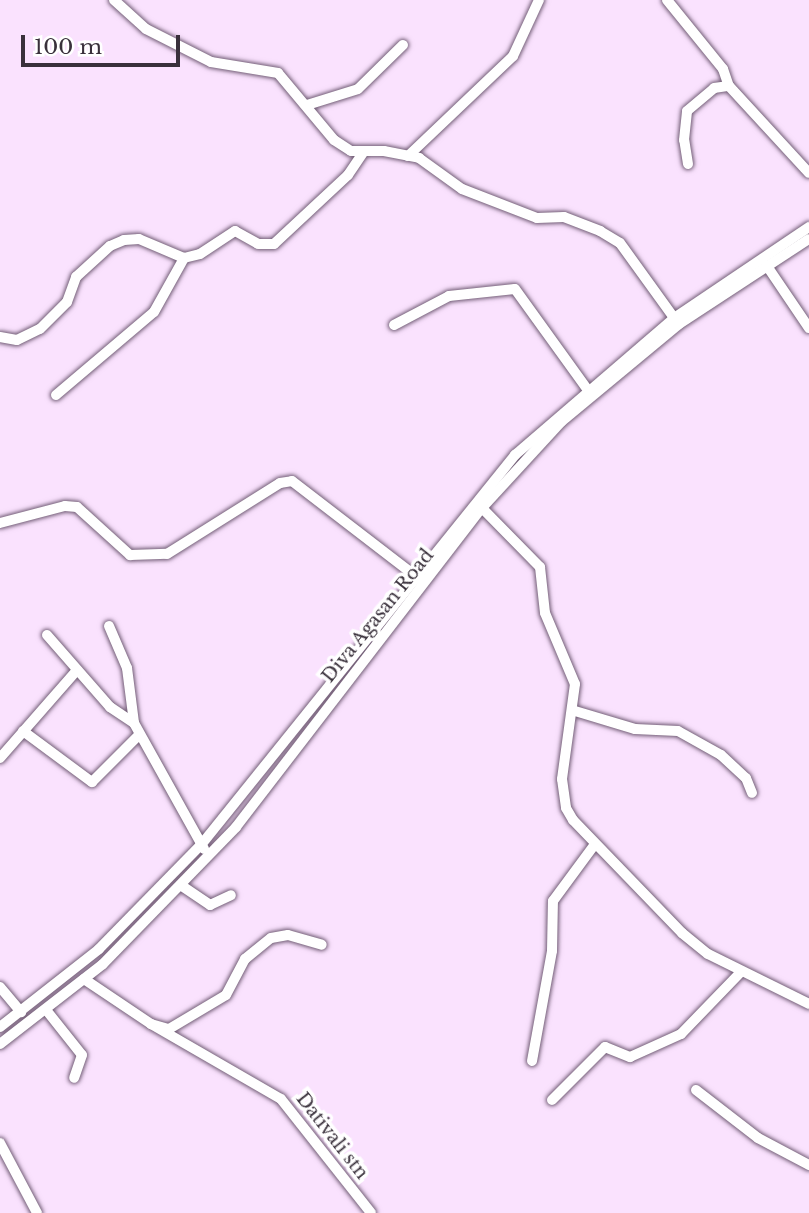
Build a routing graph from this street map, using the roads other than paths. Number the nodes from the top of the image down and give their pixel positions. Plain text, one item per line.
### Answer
1 (114, 0) edge
2 (539, 0) edge
3 (667, 0) edge
4 (403, 45) dead end
5 (729, 86) junction
6 (307, 105) junction
7 (365, 151) junction
8 (408, 156) junction
9 (688, 164) dead end
10 (809, 173) edge
11 (809, 227) edge
12 (809, 239) edge
13 (184, 258) junction
14 (767, 266) junction
15 (676, 321) junction
16 (394, 325) dead end
17 (809, 328) edge
18 (0, 337) edge
19 (589, 393) junction
20 (56, 395) dead end
21 (482, 508) junction
22 (0, 523) edge
23 (423, 581) junction
24 (109, 626) dead end
25 (47, 635) dead end
26 (77, 670) junction
27 (575, 710) junction
28 (134, 723) junction
29 (23, 731) junction
30 (139, 735) junction
31 (0, 758) edge
32 (752, 793) dead end
33 (595, 844) junction
34 (201, 845) junction
35 (208, 858) junction
36 (182, 886) junction
37 (231, 895) dead end
38 (148, 901) junction
39 (157, 911) junction
40 (322, 945) dead end
41 (740, 973) junction
42 (84, 979) junction
43 (0, 987) edge
44 (809, 1004) edge
45 (47, 1011) junction
46 (21, 1012) junction
47 (151, 1024) junction
48 (0, 1027) edge
49 (0, 1044) edge
50 (532, 1062) dead end
51 (74, 1079) dead end
52 (696, 1090) dead end
53 (552, 1100) dead end
54 (0, 1143) edge
55 (809, 1165) edge
56 (37, 1213) edge
57 (371, 1213) edge

1 - 6 street
2 - 8 street
3 - 5 street
4 - 6 street
5 - 9 street
5 - 10 street
6 - 7 street
7 - 8 street
7 - 13 street
8 - 15 street
11 - 15 street
12 - 14 street, Diva Agasan Road
13 - 18 street
13 - 20 street
14 - 15 street, Diva Agasan Road
14 - 17 street
15 - 19 street, Diva Agasan Road
16 - 19 street
19 - 21 street, Diva Agasan Road
19 - 23 street
21 - 23 street, Diva Agasan Road
21 - 27 street
22 - 23 street
23 - 34 street
23 - 35 street, Diva Agasan Road
24 - 28 street
25 - 26 street
26 - 28 street
26 - 29 street
27 - 32 street
27 - 33 street
28 - 30 street
29 - 30 street
29 - 31 street
30 - 34 street
33 - 41 street
33 - 50 street
34 - 35 street
34 - 38 street
35 - 36 street, Diva Agasan Road
36 - 37 street
36 - 39 street, Diva Agasan Road
38 - 39 street
38 - 46 street
39 - 42 street, Diva Agasan Road
40 - 47 street
41 - 44 street
41 - 53 street
42 - 45 street, Diva Agasan Road
42 - 47 street, Dativali stn
43 - 46 street
45 - 49 street, Diva Agasan Road
45 - 51 street
46 - 48 street
47 - 57 street, Dativali stn
52 - 55 street
54 - 56 street

